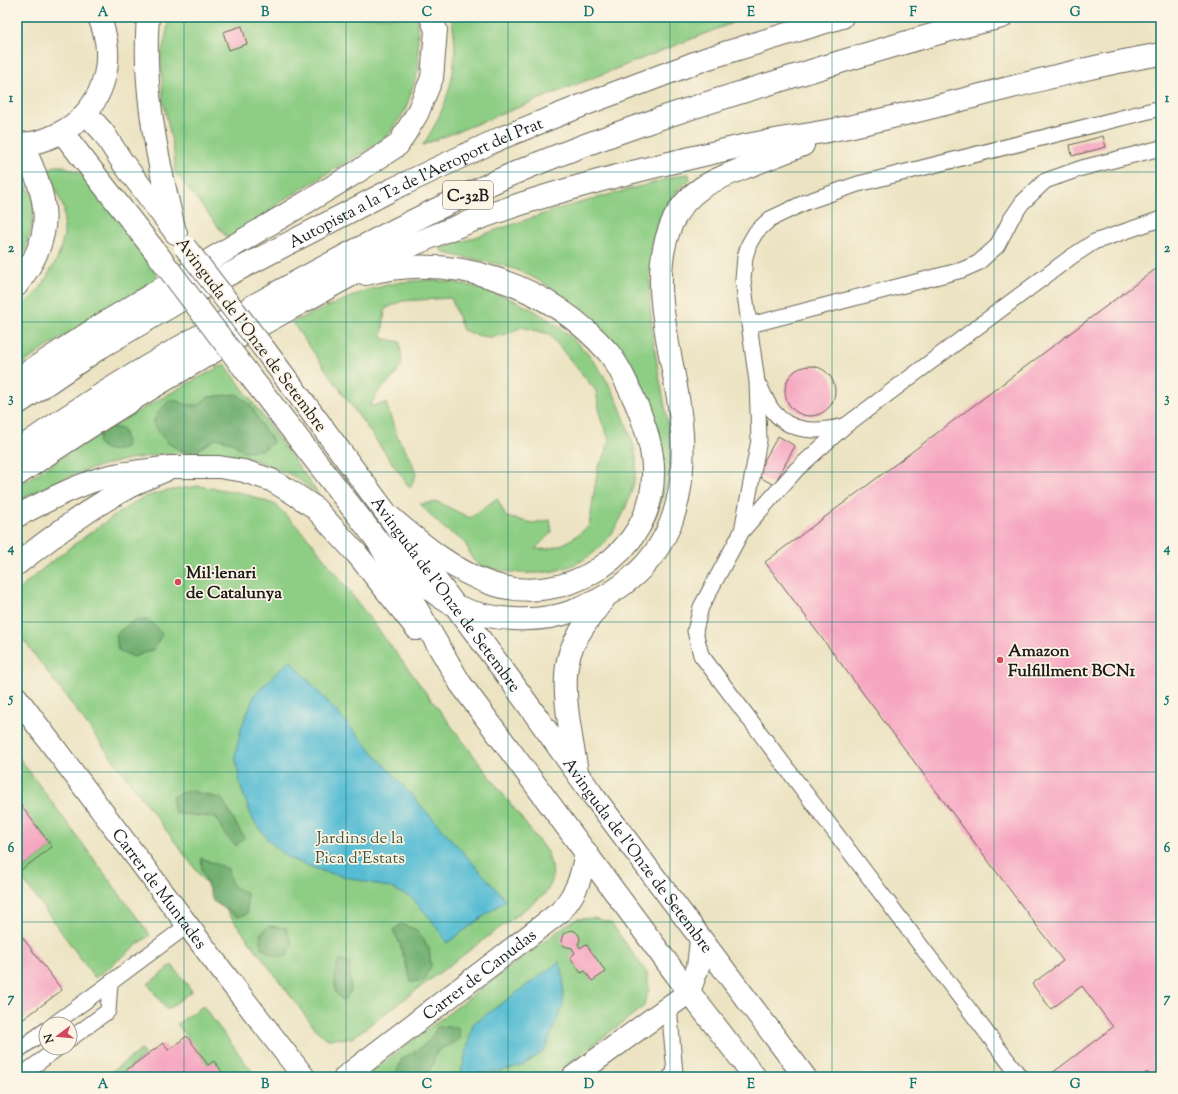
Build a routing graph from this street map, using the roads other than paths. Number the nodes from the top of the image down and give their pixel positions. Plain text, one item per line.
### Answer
1 (99, 17) edge
2 (148, 17) edge
3 (432, 17) edge
4 (842, 17) edge
5 (1002, 17) edge
6 (1161, 54) edge
7 (1161, 108) edge
8 (86, 112) junction
9 (849, 127) junction
10 (62, 132) junction
11 (19, 144) edge
12 (1161, 148) edge
13 (1161, 220) edge
14 (180, 239) junction
15 (17, 285) edge
16 (317, 294) junction
17 (750, 325) junction
18 (17, 380) edge
19 (757, 382) junction
20 (17, 404) edge
21 (845, 426) junction
22 (17, 451) edge
23 (172, 467) junction
24 (17, 475) edge
25 (17, 516) edge
26 (389, 516) junction
27 (742, 531) junction
28 (377, 540) junction
29 (17, 564) edge
30 (606, 598) junction
31 (455, 606) junction
32 (460, 683) junction
33 (17, 698) edge
34 (577, 772) junction
35 (586, 852) junction
36 (188, 925) junction
37 (701, 940) junction
38 (110, 983) junction
39 (680, 998) junction
40 (65, 1016) edge
41 (78, 1033) edge
42 (38, 1036) edge
43 (17, 1051) edge
44 (47, 1056) edge
45 (674, 1076) edge
46 (19, 1077) edge
47 (304, 1077) edge
48 (345, 1077) edge
49 (573, 1077) edge
50 (755, 1077) edge
51 (804, 1077) edge
52 (1020, 1077) edge

1 - 8 main road
2 - 14 main road
3 - 18 main road
4 - 20 main road, Autopista a la T2 de l'Aeroport del Prat / C-32B
5 - 22 main road, C-32B
6 - 9 main road
7 - 17 lane
8 - 10 main road
8 - 14 main road, Avinguda de l'Onze de Setembre
9 - 16 main road
9 - 30 main road
10 - 11 main road
10 - 28 main road, Avinguda de l'Onze de Setembre, bridge
11 - 15 main road
12 - 17 lane
13 - 21 lane
14 - 26 main road, Avinguda de l'Onze de Setembre, bridge
16 - 24 main road
16 - 26 main road
17 - 19 lane
19 - 21 lane
19 - 27 lane
21 - 27 lane
23 - 25 main road
23 - 29 main road
23 - 32 main road
26 - 31 main road, Avinguda de l'Onze de Setembre
27 - 52 lane
28 - 31 main road
28 - 32 main road, Avinguda de l'Onze de Setembre
30 - 31 main road
30 - 34 main road
31 - 34 main road, Avinguda de l'Onze de Setembre
32 - 35 main road, Avinguda de l'Onze de Setembre
33 - 36 main road, Carrer de Muntades
34 - 37 main road, Avinguda de l'Onze de Setembre
35 - 39 main road, Avinguda de l'Onze de Setembre
35 - 48 main road, Carrer de Canudas
36 - 38 lane
36 - 47 main road, Carrer de Muntades
37 - 39 main road
37 - 51 main road, Avinguda de l'Onze de Setembre
38 - 40 lane
38 - 41 lane
39 - 45 lane
39 - 49 main road
39 - 50 main road, Avinguda de l'Onze de Setembre
42 - 43 lane
44 - 46 lane

